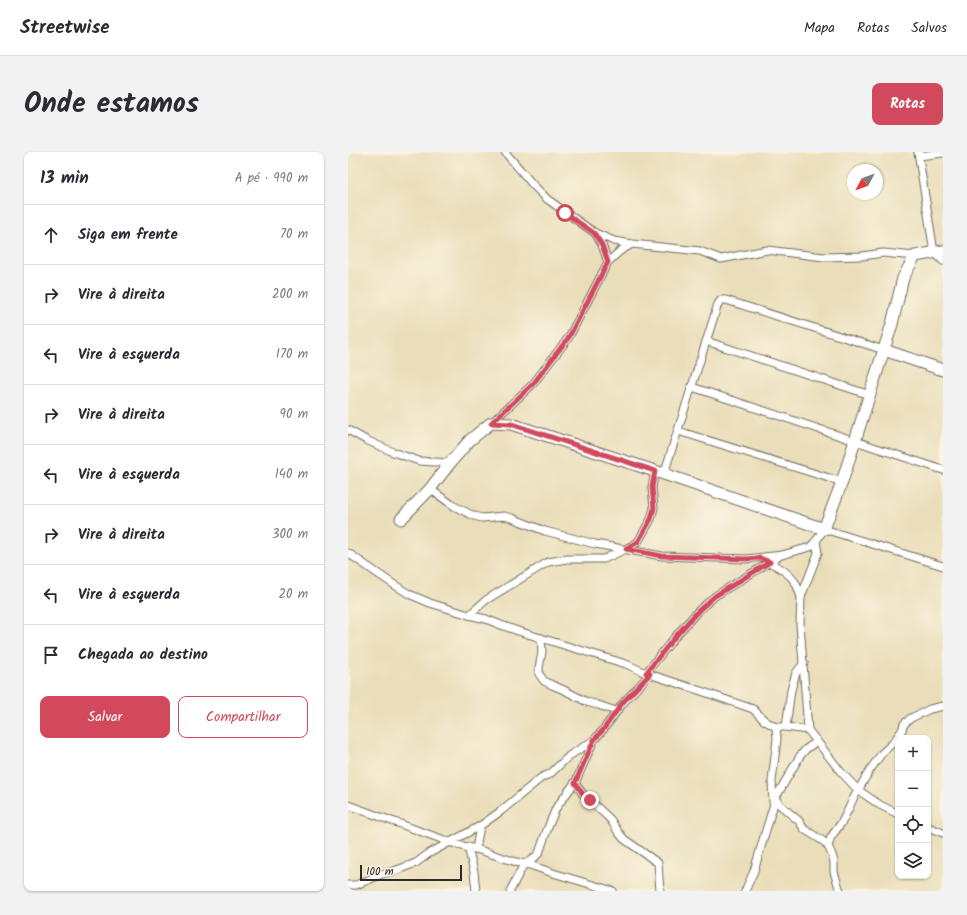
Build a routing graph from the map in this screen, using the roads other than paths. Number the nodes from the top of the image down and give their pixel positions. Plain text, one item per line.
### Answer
1 (505, 152) edge
2 (943, 153) edge
3 (918, 154) edge
4 (594, 233) junction
5 (632, 244) junction
6 (938, 252) edge
7 (915, 256) junction
8 (943, 261) edge
9 (608, 262) junction
10 (706, 341) junction
11 (884, 350) junction
12 (943, 370) edge
13 (692, 387) junction
14 (870, 394) junction
15 (491, 423) junction
16 (348, 430) edge
17 (678, 431) junction
18 (855, 441) junction
19 (450, 463) junction
20 (943, 470) edge
21 (660, 472) junction
22 (842, 482) junction
23 (430, 489) junction
24 (401, 519) dead end
25 (824, 529) junction
26 (816, 541) junction
27 (626, 549) junction
28 (348, 553) edge
29 (782, 555) junction
30 (760, 558) junction
31 (770, 562) junction
32 (943, 566) edge
33 (801, 597) junction
34 (469, 615) junction
35 (541, 638) junction
36 (804, 664) junction
37 (648, 674) junction
38 (943, 706) edge
39 (616, 711) junction
40 (776, 727) junction
41 (786, 727) junction
42 (808, 730) junction
43 (594, 740) junction
44 (816, 742) junction
45 (575, 783) junction
46 (858, 790) junction
47 (776, 797) junction
48 (348, 806) edge
49 (773, 807) junction
50 (895, 812) edge
51 (480, 826) junction
52 (931, 828) edge
53 (943, 832) edge
54 (450, 842) junction
55 (828, 846) junction
56 (468, 847) junction
57 (476, 849) junction
58 (524, 864) junction
59 (348, 885) edge
60 (476, 891) edge
61 (510, 891) edge
62 (613, 891) edge
63 (660, 891) edge
64 (745, 891) edge
65 (840, 891) edge

1 - 4 street
2 - 3 street
3 - 6 street
4 - 5 street
4 - 9 street
5 - 7 street
5 - 9 street
6 - 7 street
6 - 8 street
7 - 11 street
9 - 15 street
10 - 11 street
10 - 13 street
10 - 14 street
11 - 12 street
11 - 14 street
13 - 17 street
13 - 18 street
14 - 18 street
15 - 19 street
15 - 21 street
16 - 19 street
17 - 21 street
17 - 22 street
18 - 20 street
18 - 22 street
19 - 23 street
21 - 25 street
21 - 27 street
22 - 25 street
23 - 24 street
23 - 27 street
25 - 26 street
25 - 32 street
26 - 29 street
26 - 33 street
27 - 30 street
27 - 34 street
28 - 34 street
29 - 30 street
29 - 31 street
30 - 31 street
31 - 33 street
31 - 37 street
33 - 36 street
34 - 35 street
35 - 37 street
35 - 39 street
36 - 41 street
36 - 42 street
37 - 39 street
37 - 40 street
38 - 46 street
39 - 43 street
40 - 41 street
40 - 49 street
41 - 42 street
42 - 44 street
43 - 45 street
43 - 51 street
44 - 46 street
44 - 47 street
45 - 58 street
45 - 63 street
46 - 50 street
46 - 55 street
47 - 49 street
47 - 55 street
48 - 54 street
49 - 64 street
51 - 54 street
51 - 57 street
52 - 53 street
54 - 56 street
54 - 59 street
55 - 65 street
56 - 57 street
56 - 60 street
57 - 58 street
58 - 61 street
58 - 62 street

